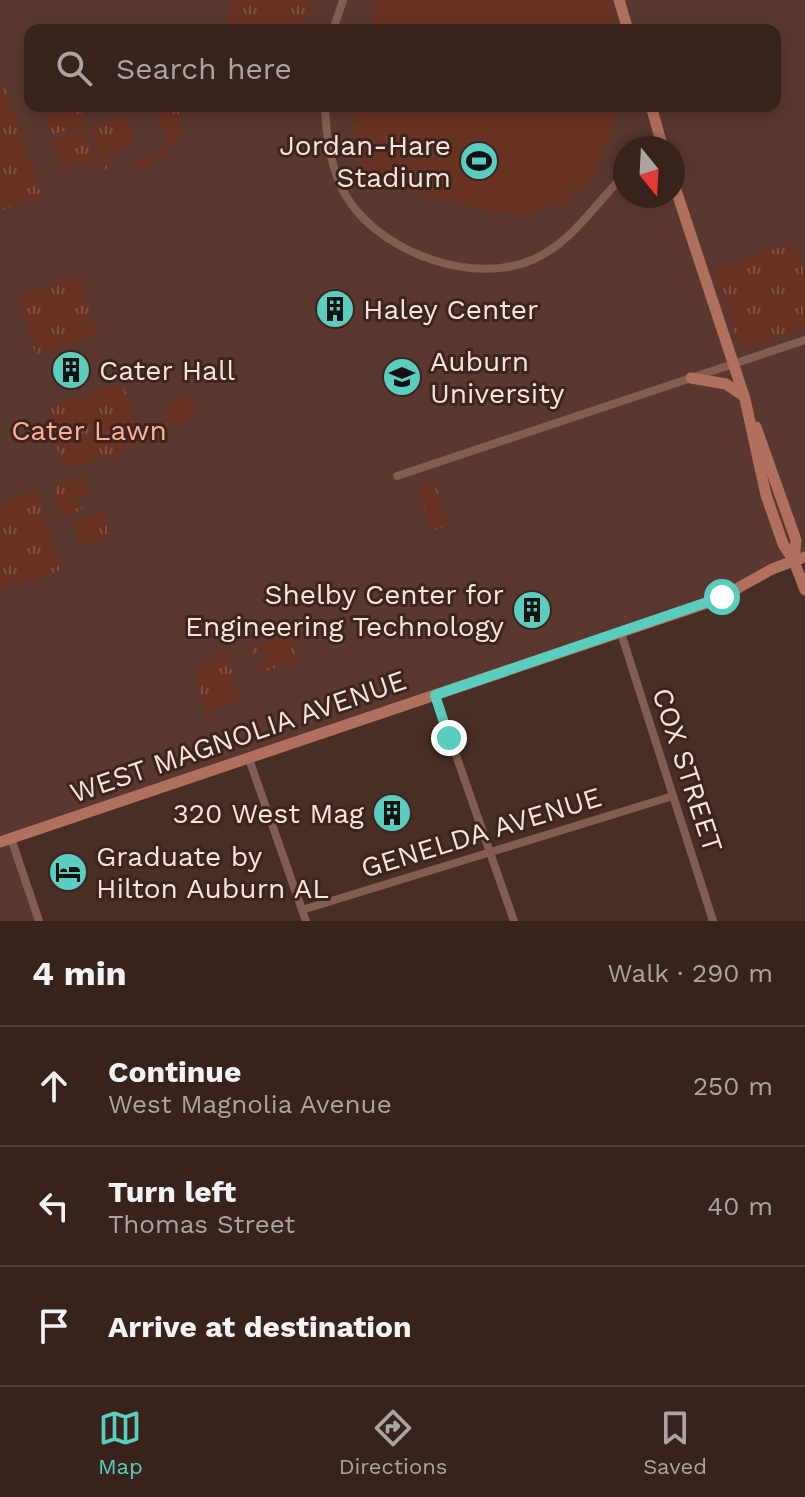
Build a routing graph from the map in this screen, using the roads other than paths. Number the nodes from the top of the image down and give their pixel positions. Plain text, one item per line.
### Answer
1 (343, 0) edge
2 (619, 0) edge
3 (335, 24) edge
4 (626, 24) edge
5 (325, 112) edge
6 (653, 112) edge
7 (660, 136) edge
8 (613, 188) edge
9 (682, 208) edge
10 (805, 340) edge
11 (734, 363) junction
12 (691, 378) junction
13 (745, 399) junction
14 (397, 476) dead end
15 (800, 559) edge
16 (805, 590) edge
17 (621, 633) junction
18 (435, 695) junction
19 (249, 759) junction
20 (673, 796) junction
21 (5, 840) edge
22 (490, 852) junction
23 (302, 910) junction
24 (39, 921) edge
25 (306, 921) edge
26 (514, 921) edge
27 (713, 921) edge

1 - 3 street
2 - 4 street
5 - 8 street
6 - 7 street
9 - 11 street
10 - 11 street
11 - 12 street
11 - 13 street
12 - 13 street
12 - 14 street
13 - 15 street
15 - 16 street
15 - 17 street, WEST MAGNOLIA AVENUE
17 - 18 street, WEST MAGNOLIA AVENUE
17 - 20 street, COX STREET
18 - 19 street, WEST MAGNOLIA AVENUE
18 - 22 street
19 - 21 street, WEST MAGNOLIA AVENUE
19 - 23 street
20 - 22 street, GENELDA AVENUE
20 - 27 street, COX STREET
21 - 24 street
22 - 23 street, GENELDA AVENUE
22 - 26 street
23 - 25 street

